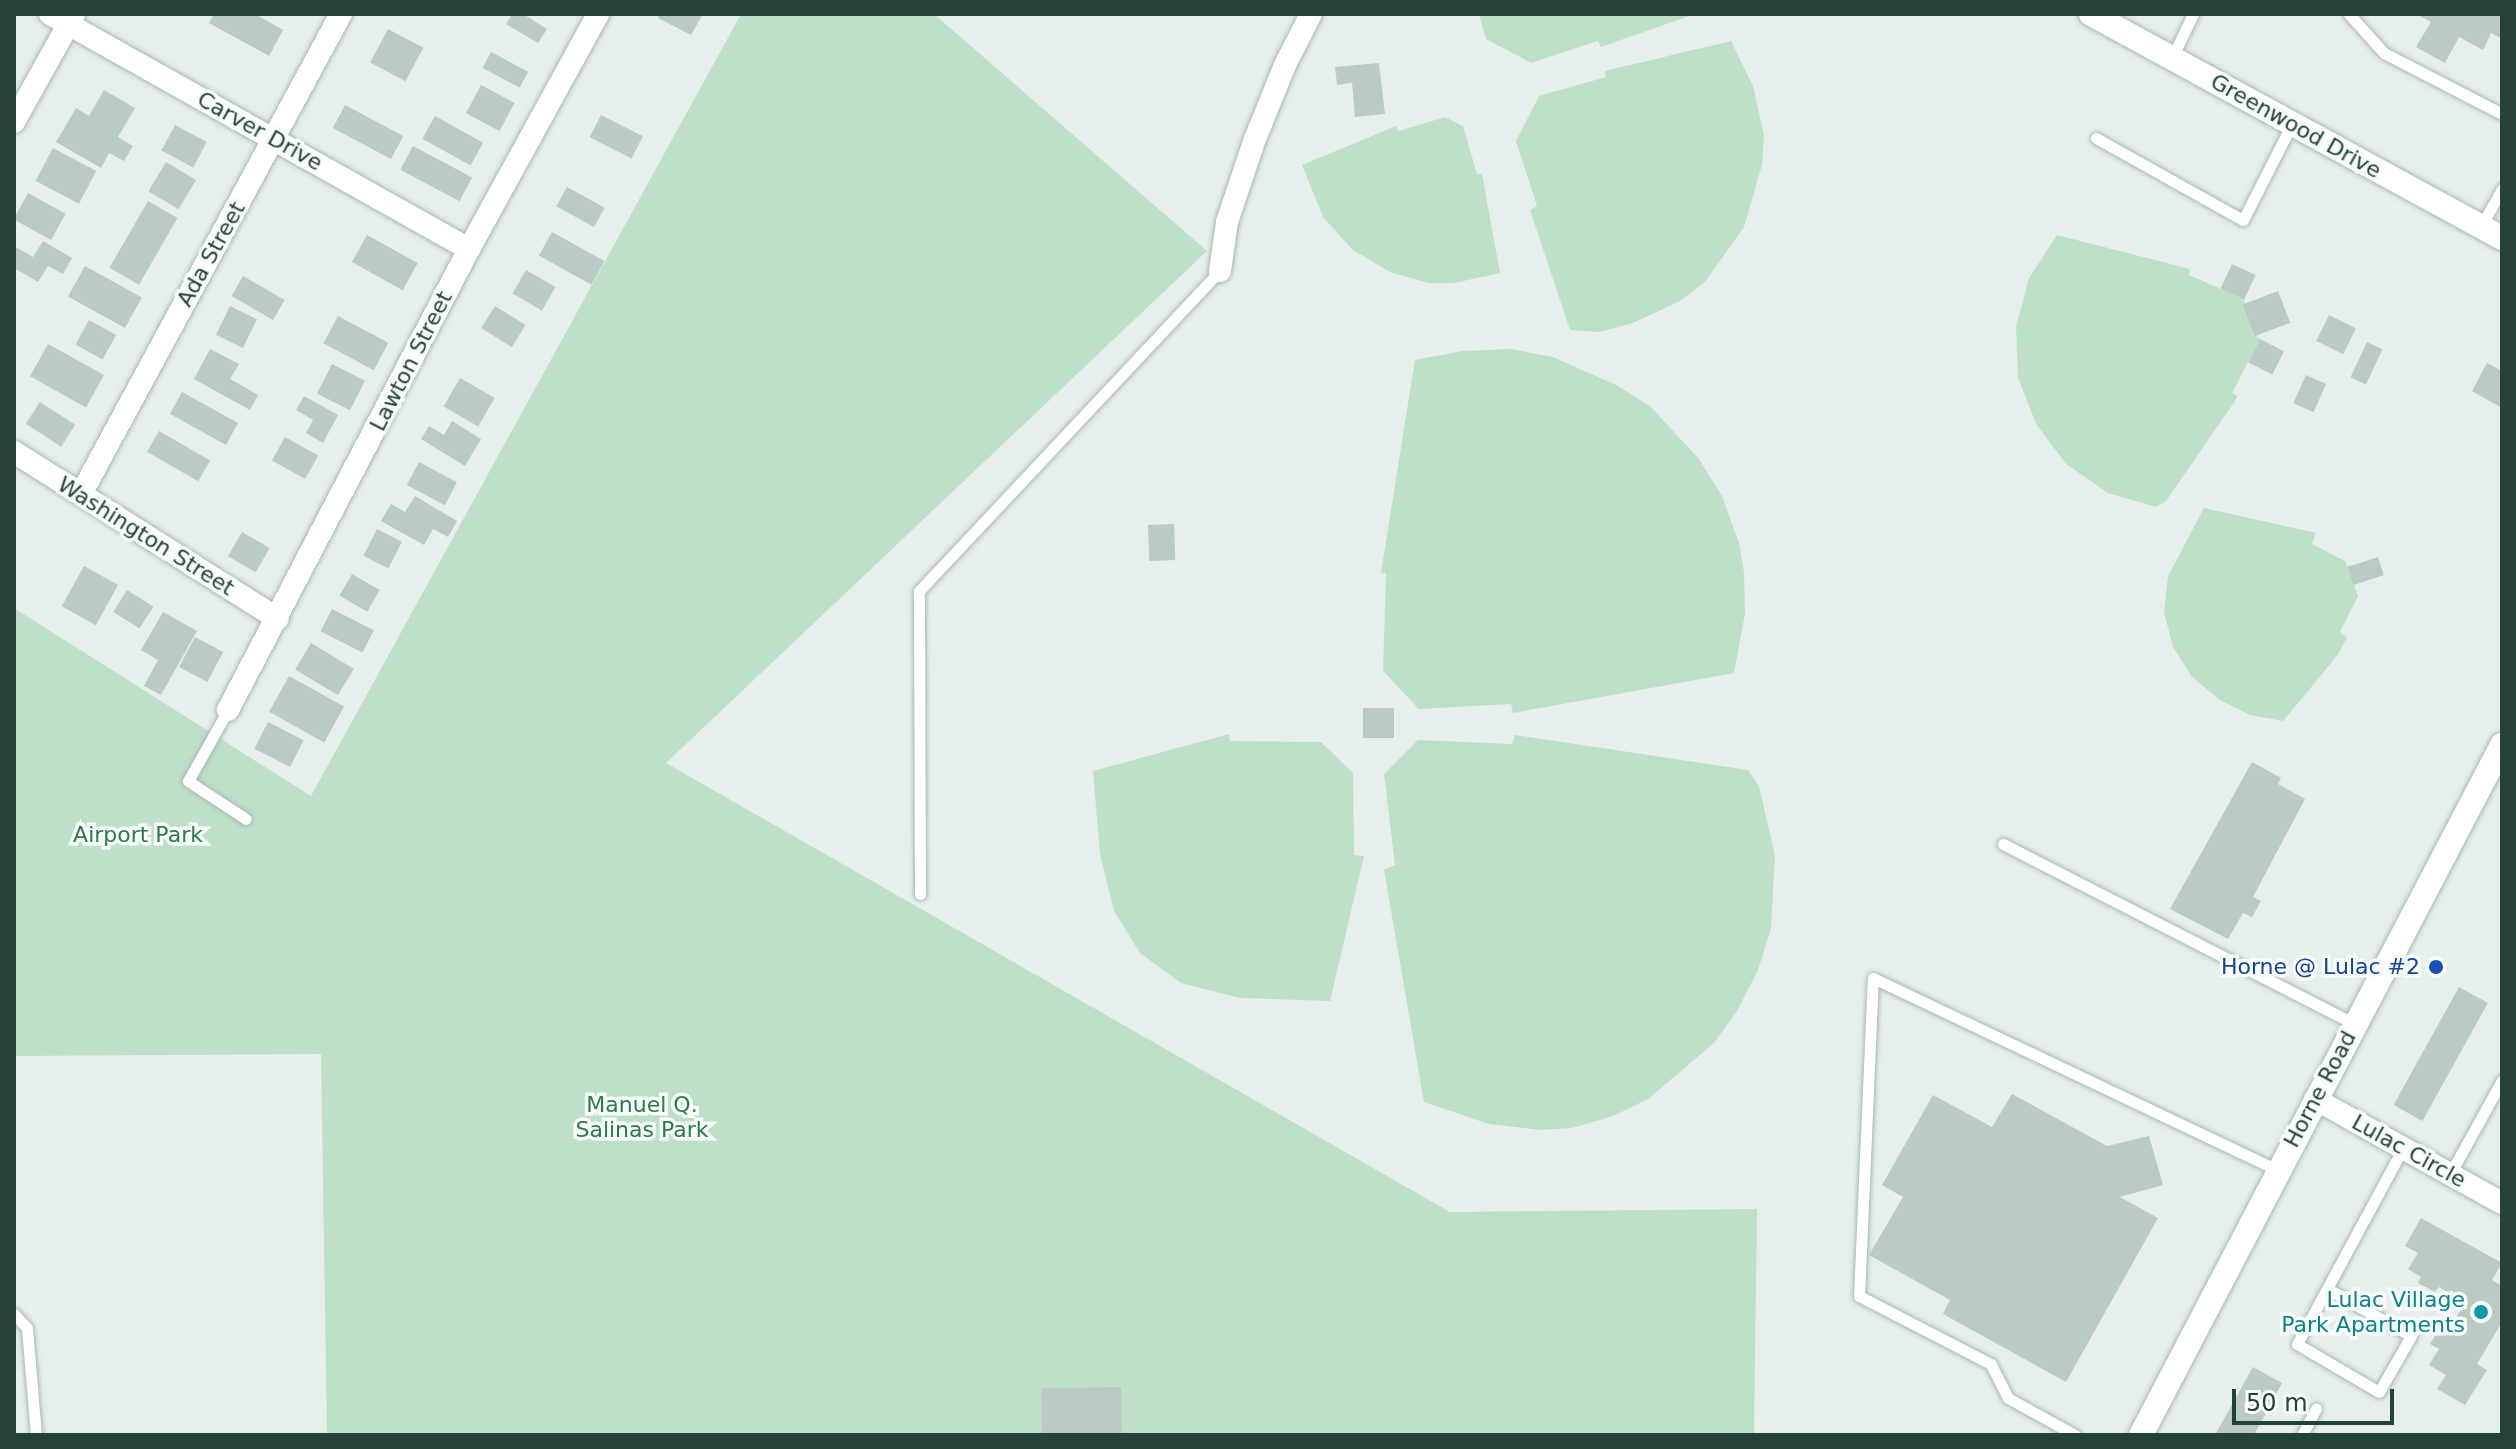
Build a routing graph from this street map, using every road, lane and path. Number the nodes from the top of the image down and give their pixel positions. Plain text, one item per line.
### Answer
1 (341, 14) edge
2 (598, 14) edge
3 (1311, 14) edge
4 (2091, 14) edge
5 (2193, 14) edge
6 (2349, 14) edge
7 (64, 18) edge
8 (2172, 58) junction
9 (2502, 114) edge
10 (14, 122) edge
11 (2292, 124) junction
12 (274, 138) junction
13 (2096, 138) dead end
14 (2502, 189) edge
15 (2491, 232) edge
16 (469, 249) junction
17 (1220, 271) joint
18 (14, 452) edge
19 (81, 494) junction
20 (278, 619) junction
21 (228, 710) joint
22 (2502, 745) edge
23 (246, 819) dead end
24 (2003, 844) dead end
25 (920, 894) dead end
26 (2354, 1024) junction
27 (2502, 1080) edge
28 (2315, 1099) junction
29 (2403, 1148) junction
30 (2278, 1170) junction
31 (2450, 1174) junction
32 (2502, 1203) edge
33 (2328, 1289) junction
34 (14, 1314) edge
35 (2316, 1409) dead end
36 (36, 1435) edge
37 (2075, 1435) edge
38 (2141, 1435) edge
39 (2302, 1435) edge

1 - 12 street, Ada Street
2 - 16 street, Lawton Street
3 - 17 street
4 - 8 main road, Greenwood Drive
5 - 8 lane
6 - 9 lane
7 - 10 street
7 - 12 street, Carver Drive
8 - 11 main road, Greenwood Drive
11 - 13 lane
11 - 15 main road, Greenwood Drive
12 - 16 street, Carver Drive
12 - 19 street, Ada Street
14 - 15 lane
16 - 20 street, Lawton Street
17 - 25 lane
18 - 19 street, Washington Street
19 - 20 street, Washington Street
20 - 21 street, Lawton Street
21 - 23 lane
22 - 26 main road, Horne Road
24 - 26 lane
26 - 28 main road, Horne Road
27 - 31 lane
28 - 29 street, Lulac Circle
28 - 30 main road, Horne Road
29 - 31 street, Lulac Circle
29 - 33 lane
30 - 37 lane
30 - 38 main road, Horne Road
31 - 32 street, Lulac Circle
33 - 33 lane
34 - 36 lane
35 - 39 lane

